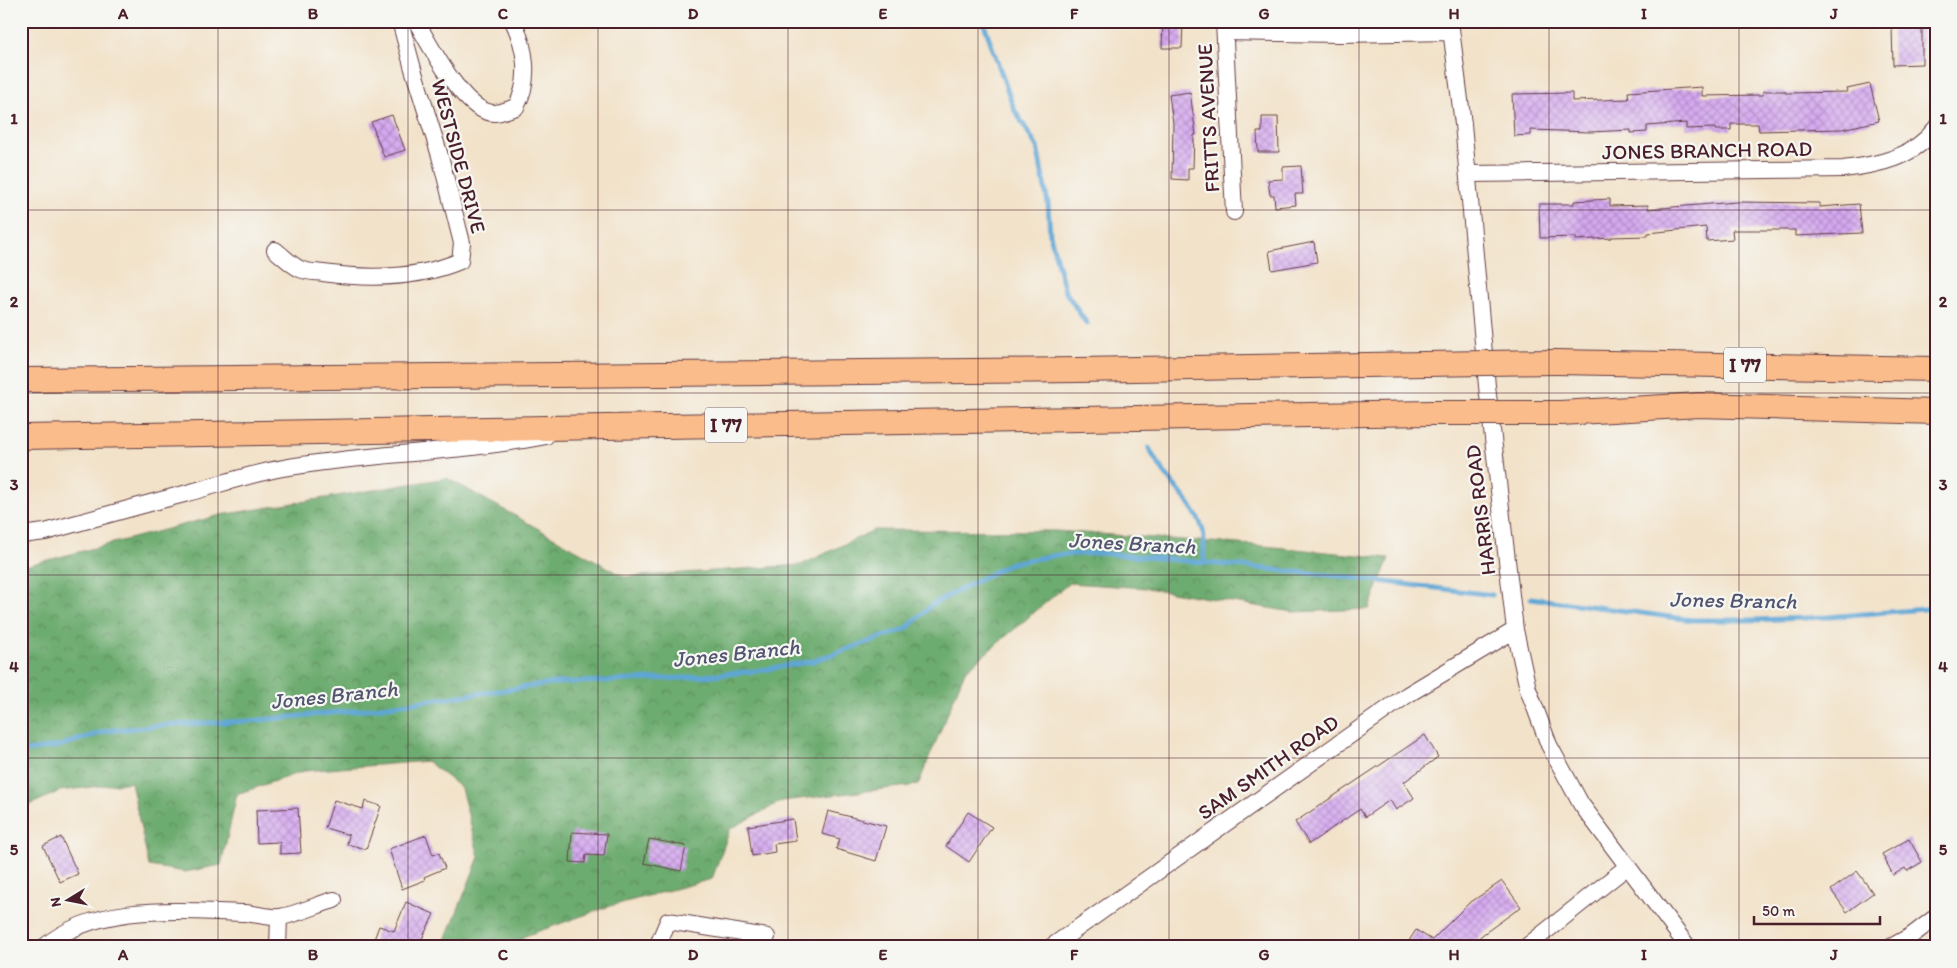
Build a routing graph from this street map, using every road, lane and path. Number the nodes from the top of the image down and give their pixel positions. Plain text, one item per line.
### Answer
1 (400, 21) edge
2 (416, 21) edge
3 (513, 21) edge
4 (1450, 26) edge
5 (1225, 27) edge
6 (1936, 128) edge
7 (1468, 174) junction
8 (1234, 212) dead end
9 (275, 250) dead end
10 (1936, 368) edge
11 (21, 380) edge
12 (1936, 412) edge
13 (595, 427) junction
14 (21, 437) edge
15 (21, 535) edge
16 (1515, 630) junction
17 (1628, 866) junction
18 (334, 900) dead end
19 (279, 917) junction
20 (1936, 918) edge
21 (767, 937) dead end
22 (44, 947) edge
23 (278, 947) edge
24 (657, 947) edge
25 (1051, 947) edge
26 (1526, 947) edge
27 (1688, 947) edge
28 (1891, 947) edge

1 - 9 street, WESTSIDE DRIVE
2 - 3 street
4 - 5 street
4 - 7 street, HARRIS ROAD
5 - 8 street, FRITTS AVENUE
6 - 7 street, JONES BRANCH ROAD
7 - 16 street, HARRIS ROAD
10 - 11 highway, I 77, bridge
12 - 13 highway, I 77, bridge
13 - 14 highway, I 77
13 - 15 street
16 - 17 street, HARRIS ROAD
16 - 25 street, SAM SMITH ROAD
17 - 26 street
17 - 27 street, HARRIS ROAD
18 - 19 street
19 - 22 street
19 - 23 street
20 - 28 street
21 - 24 street

